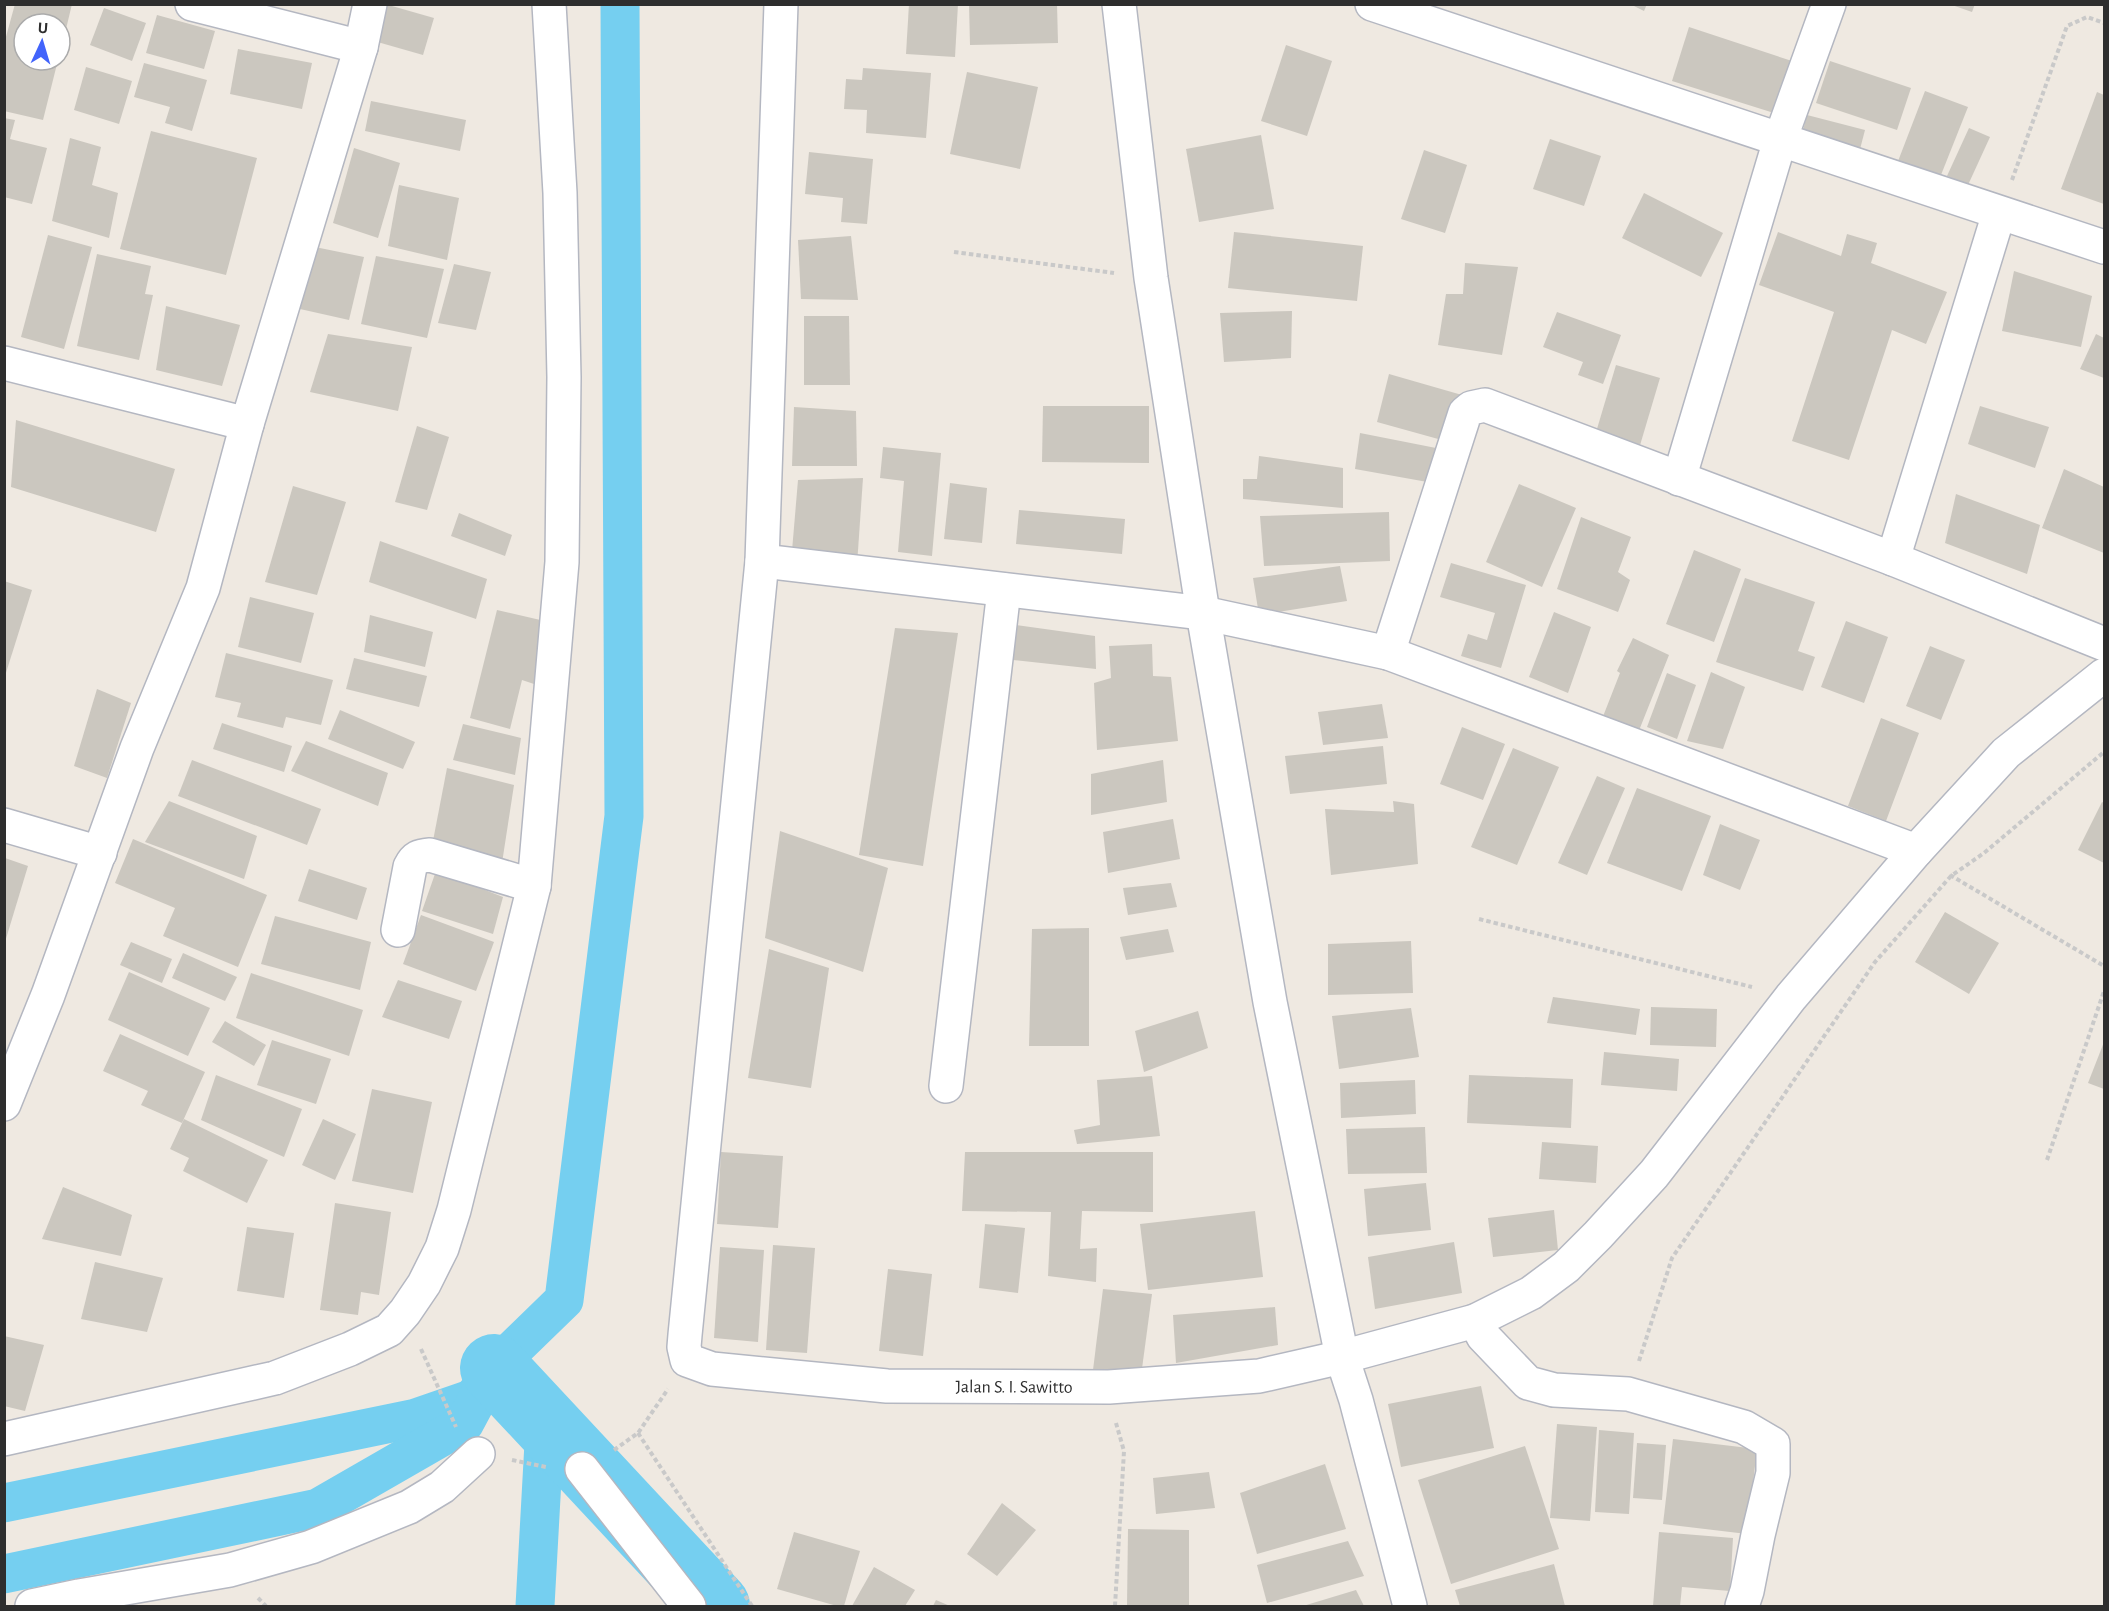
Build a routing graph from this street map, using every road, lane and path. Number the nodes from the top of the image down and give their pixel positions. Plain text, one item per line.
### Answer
1 (192, 4) edge
2 (370, 4) edge
3 (549, 4) edge
4 (781, 4) edge
5 (1119, 4) edge
6 (1372, 4) edge
7 (1829, 4) edge
8 (2104, 23) edge
9 (361, 47) junction
10 (1780, 140) junction
11 (1999, 213) junction
12 (2104, 247) edge
13 (954, 252) dead end
14 (1151, 278) junction
15 (4, 363) edge
16 (248, 424) junction
17 (1679, 479) junction
18 (1893, 559) junction
19 (762, 561) junction
20 (1004, 590) junction
21 (1203, 613) junction
22 (2104, 644) edge
23 (1388, 653) junction
24 (2104, 675) edge
25 (2104, 752) edge
26 (4, 825) edge
27 (1916, 851) junction
28 (100, 853) junction
29 (1951, 876) junction
30 (534, 886) junction
31 (1479, 919) dead end
32 (398, 930) dead end
33 (2104, 966) edge
34 (2104, 991) edge
35 (1791, 997) junction
36 (946, 1086) dead end
37 (4, 1104) edge
38 (2047, 1160) dead end
39 (405, 1312) junction
40 (1487, 1338) junction
41 (1342, 1357) junction
42 (687, 1360) junction
43 (1628, 1394) junction
44 (1115, 1421) dead end
45 (638, 1433) junction
46 (4, 1439) edge
47 (628, 1439) dead end
48 (478, 1454) junction
49 (549, 1468) dead end
50 (582, 1469) dead end
51 (32, 1606) edge
52 (689, 1606) edge
53 (752, 1606) edge
54 (1115, 1606) edge
55 (1410, 1606) edge
56 (1742, 1606) edge

1 - 9 street
2 - 9 street
3 - 30 street
4 - 19 street
5 - 14 street
6 - 10 street
7 - 10 street
8 - 11 path
9 - 16 street
10 - 11 street
10 - 17 street
11 - 12 street
11 - 18 street
13 - 14 path
14 - 21 street
15 - 16 street
16 - 28 street
17 - 18 street
17 - 23 street
18 - 22 street
19 - 20 street
19 - 42 street
20 - 21 street
20 - 36 street
21 - 23 street
21 - 41 street
23 - 27 street
24 - 27 street, Jalan S. I. Sawitto
25 - 29 path
26 - 28 street
27 - 35 street, Jalan S. I. Sawitto
28 - 37 street
29 - 33 path
29 - 43 path
30 - 32 street
30 - 39 street
31 - 35 path
34 - 38 path
35 - 40 street, Jalan S. I. Sawitto
39 - 46 street
39 - 48 path
40 - 41 street, Jalan S. I. Sawitto
40 - 43 street
41 - 42 street, Jalan S. I. Sawitto
41 - 55 street
42 - 45 path
43 - 56 street
44 - 54 path
45 - 47 path
45 - 53 path
48 - 49 path
48 - 51 street
50 - 52 street

